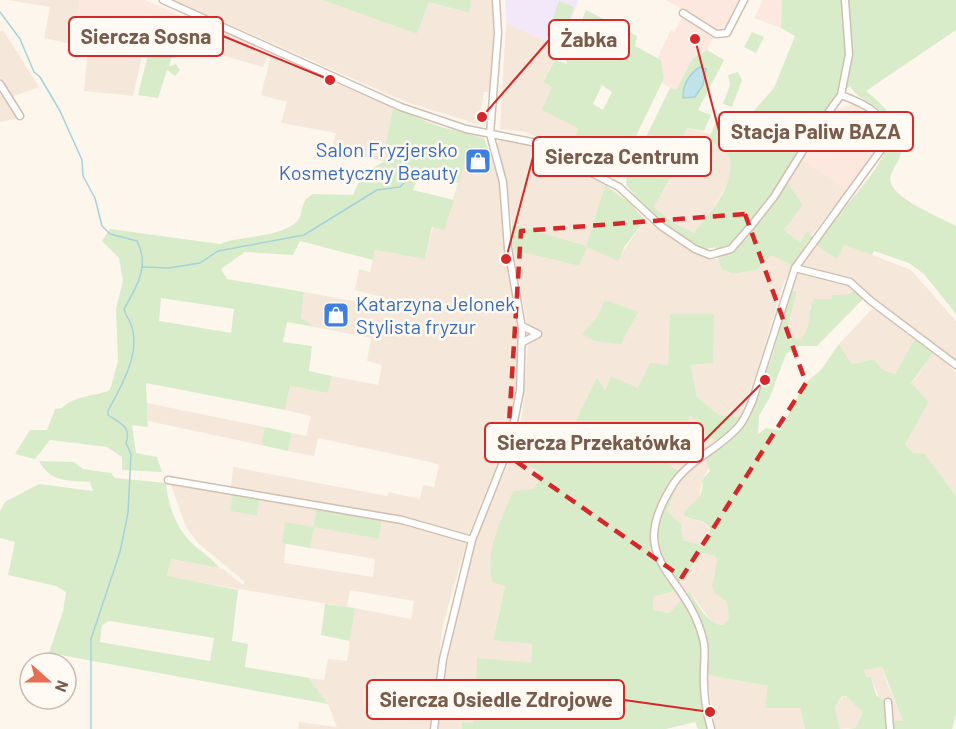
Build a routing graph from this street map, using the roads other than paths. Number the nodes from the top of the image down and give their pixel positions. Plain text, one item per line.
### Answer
1 (163, 0) edge
2 (496, 0) edge
3 (744, 0) edge
4 (845, 0) edge
5 (683, 13) dead end
6 (0, 84) edge
7 (841, 95) junction
8 (20, 116) dead end
9 (490, 134) junction
10 (795, 268) junction
11 (522, 326) junction
12 (523, 342) junction
13 (956, 365) edge
14 (168, 480) dead end
15 (472, 540) junction
16 (888, 702) dead end
17 (434, 729) edge
18 (711, 729) edge
19 (890, 729) edge

1 - 9 street
2 - 9 street
3 - 5 street
4 - 7 street
6 - 8 street
7 - 9 street
7 - 10 street
9 - 11 street
10 - 13 street
10 - 18 street
11 - 12 street
11 - 12 street
12 - 15 street
14 - 15 street
15 - 17 street
16 - 19 street

